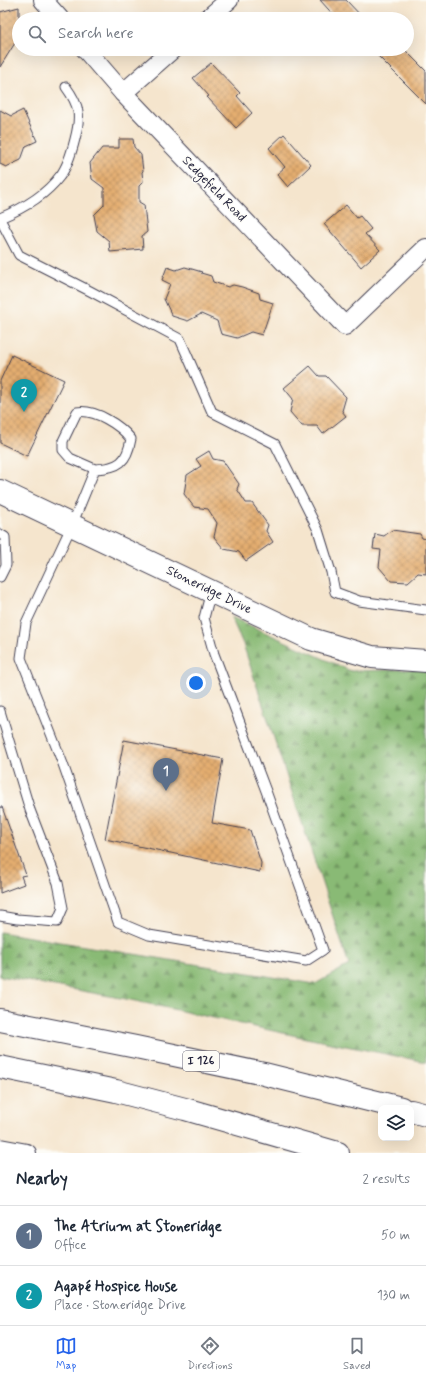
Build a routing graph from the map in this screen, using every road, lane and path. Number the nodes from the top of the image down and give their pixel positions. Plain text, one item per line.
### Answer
1 (43, 0) edge
2 (228, 0) edge
3 (54, 12) edge
4 (215, 12) edge
5 (91, 56) edge
6 (165, 56) edge
7 (66, 87) dead end
8 (123, 93) junction
9 (0, 219) edge
10 (426, 248) edge
11 (95, 469) junction
12 (0, 491) edge
13 (72, 525) junction
14 (0, 534) edge
15 (0, 577) edge
16 (211, 591) junction
17 (426, 610) edge
18 (426, 661) edge
19 (0, 711) edge
20 (0, 916) edge
21 (0, 1020) edge
22 (0, 1067) edge
23 (389, 1105) edge
24 (414, 1112) edge
25 (426, 1115) edge
26 (0, 1148) edge
27 (27, 1153) edge
28 (338, 1153) edge

1 - 3 street
2 - 4 street
5 - 8 street, Sedgefield Road
6 - 8 street
7 - 9 lane
8 - 10 street, Sedgefield Road
9 - 17 lane
11 - 11 lane
11 - 13 lane
12 - 13 main road, Stoneridge Drive
13 - 16 main road, Stoneridge Drive
13 - 16 lane
14 - 15 lane
16 - 18 main road, Stoneridge Drive
19 - 20 lane
21 - 23 main road, I 126
22 - 28 main road
24 - 25 main road
26 - 27 street

